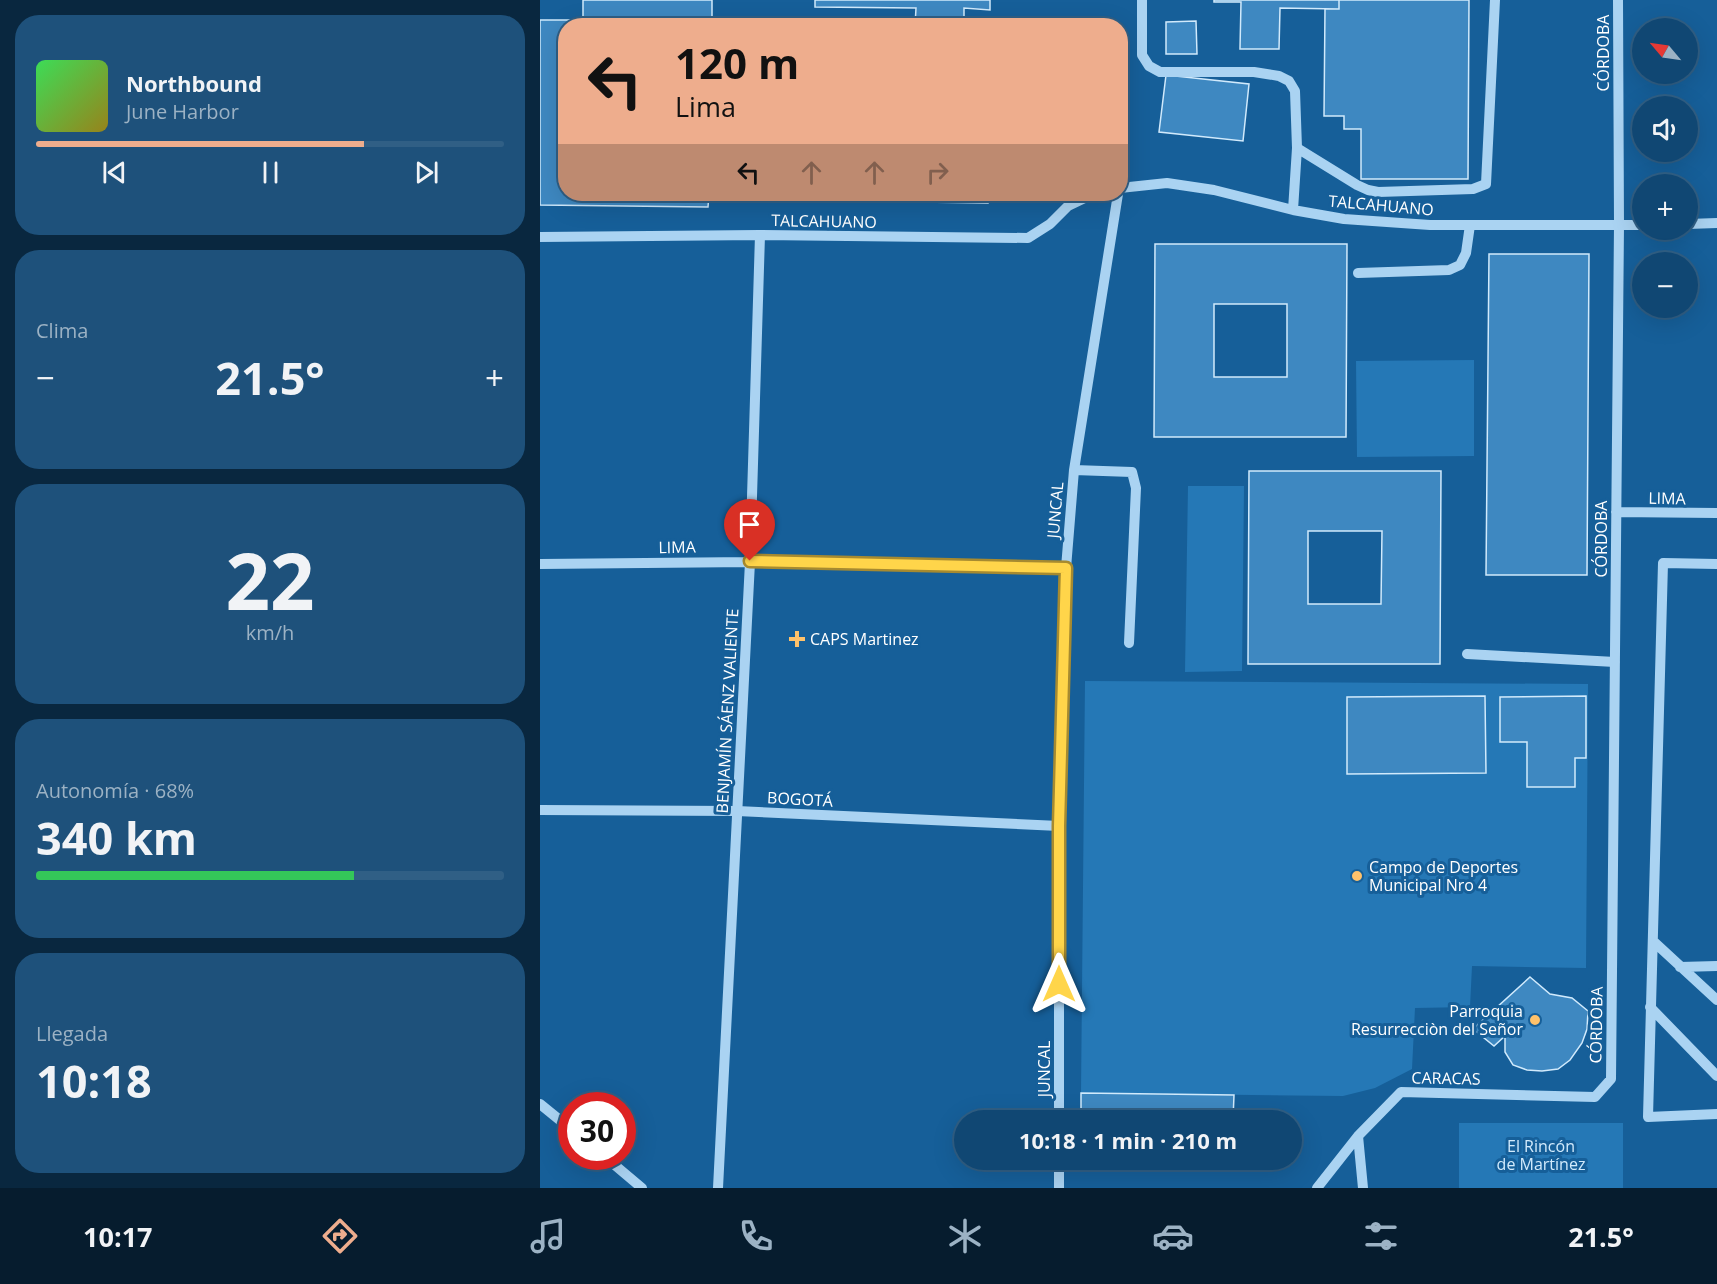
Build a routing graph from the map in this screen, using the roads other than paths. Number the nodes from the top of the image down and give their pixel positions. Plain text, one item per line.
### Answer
1 (1142, 0) edge
2 (1495, 0) edge
3 (1618, 0) edge
4 (1297, 148) junction
5 (1128, 187) edge
6 (1078, 201) edge
7 (1117, 201) edge
8 (1293, 210) junction
9 (1717, 223) edge
10 (1698, 224) edge
11 (1470, 225) junction
12 (1619, 225) junction
13 (1632, 225) edge
14 (760, 235) junction
15 (540, 237) edge
16 (1358, 273) dead end
17 (1074, 470) junction
18 (1616, 512) junction
19 (1717, 513) edge
20 (750, 561) junction
21 (540, 564) edge
22 (1717, 564) edge
23 (1066, 568) junction
24 (1130, 643) dead end
25 (1467, 654) dead end
26 (1615, 662) junction
27 (540, 810) edge
28 (737, 811) junction
29 (1059, 826) junction
30 (1653, 941) junction
31 (1717, 966) edge
32 (1680, 967) junction
33 (1717, 1000) edge
34 (1650, 1007) junction
35 (1717, 1076) edge
36 (1611, 1079) joint
37 (540, 1104) edge
38 (1059, 1110) edge
39 (1717, 1114) edge
40 (558, 1119) edge
41 (1358, 1136) junction
42 (621, 1170) edge
43 (1059, 1170) edge
44 (642, 1188) edge
45 (718, 1188) edge
46 (1059, 1188) edge
47 (1317, 1188) edge
48 (1363, 1188) edge

1 - 4 street
2 - 4 street
3 - 12 street, CÓRDOBA
4 - 8 street
5 - 8 street, TALCAHUANO
6 - 14 street, TALCAHUANO
7 - 17 street, JUNCAL
8 - 11 street, TALCAHUANO
9 - 10 street
11 - 12 street, TALCAHUANO
11 - 16 street
12 - 13 street, TALCAHUANO
12 - 18 street, CÓRDOBA
14 - 15 street, TALCAHUANO
14 - 20 street, BENJAMÍN SÁENZ VALIENTE
17 - 23 street, JUNCAL
17 - 24 street
18 - 19 street, LIMA
18 - 26 street, CÓRDOBA
20 - 21 street, LIMA
20 - 23 street, LIMA
20 - 28 street, BENJAMÍN SÁENZ VALIENTE
22 - 30 street
23 - 29 street, JUNCAL
25 - 26 street
26 - 36 street, CÓRDOBA
27 - 28 street, BOGOTÁ
28 - 29 street, BOGOTÁ
28 - 45 street, BENJAMÍN SÁENZ VALIENTE
29 - 38 street, JUNCAL
30 - 32 street
30 - 34 street
31 - 32 street
32 - 33 street
34 - 35 street
34 - 39 street
36 - 41 street, CARACAS
37 - 40 street
41 - 47 street, CARACAS
41 - 48 street
42 - 44 street
43 - 46 street

